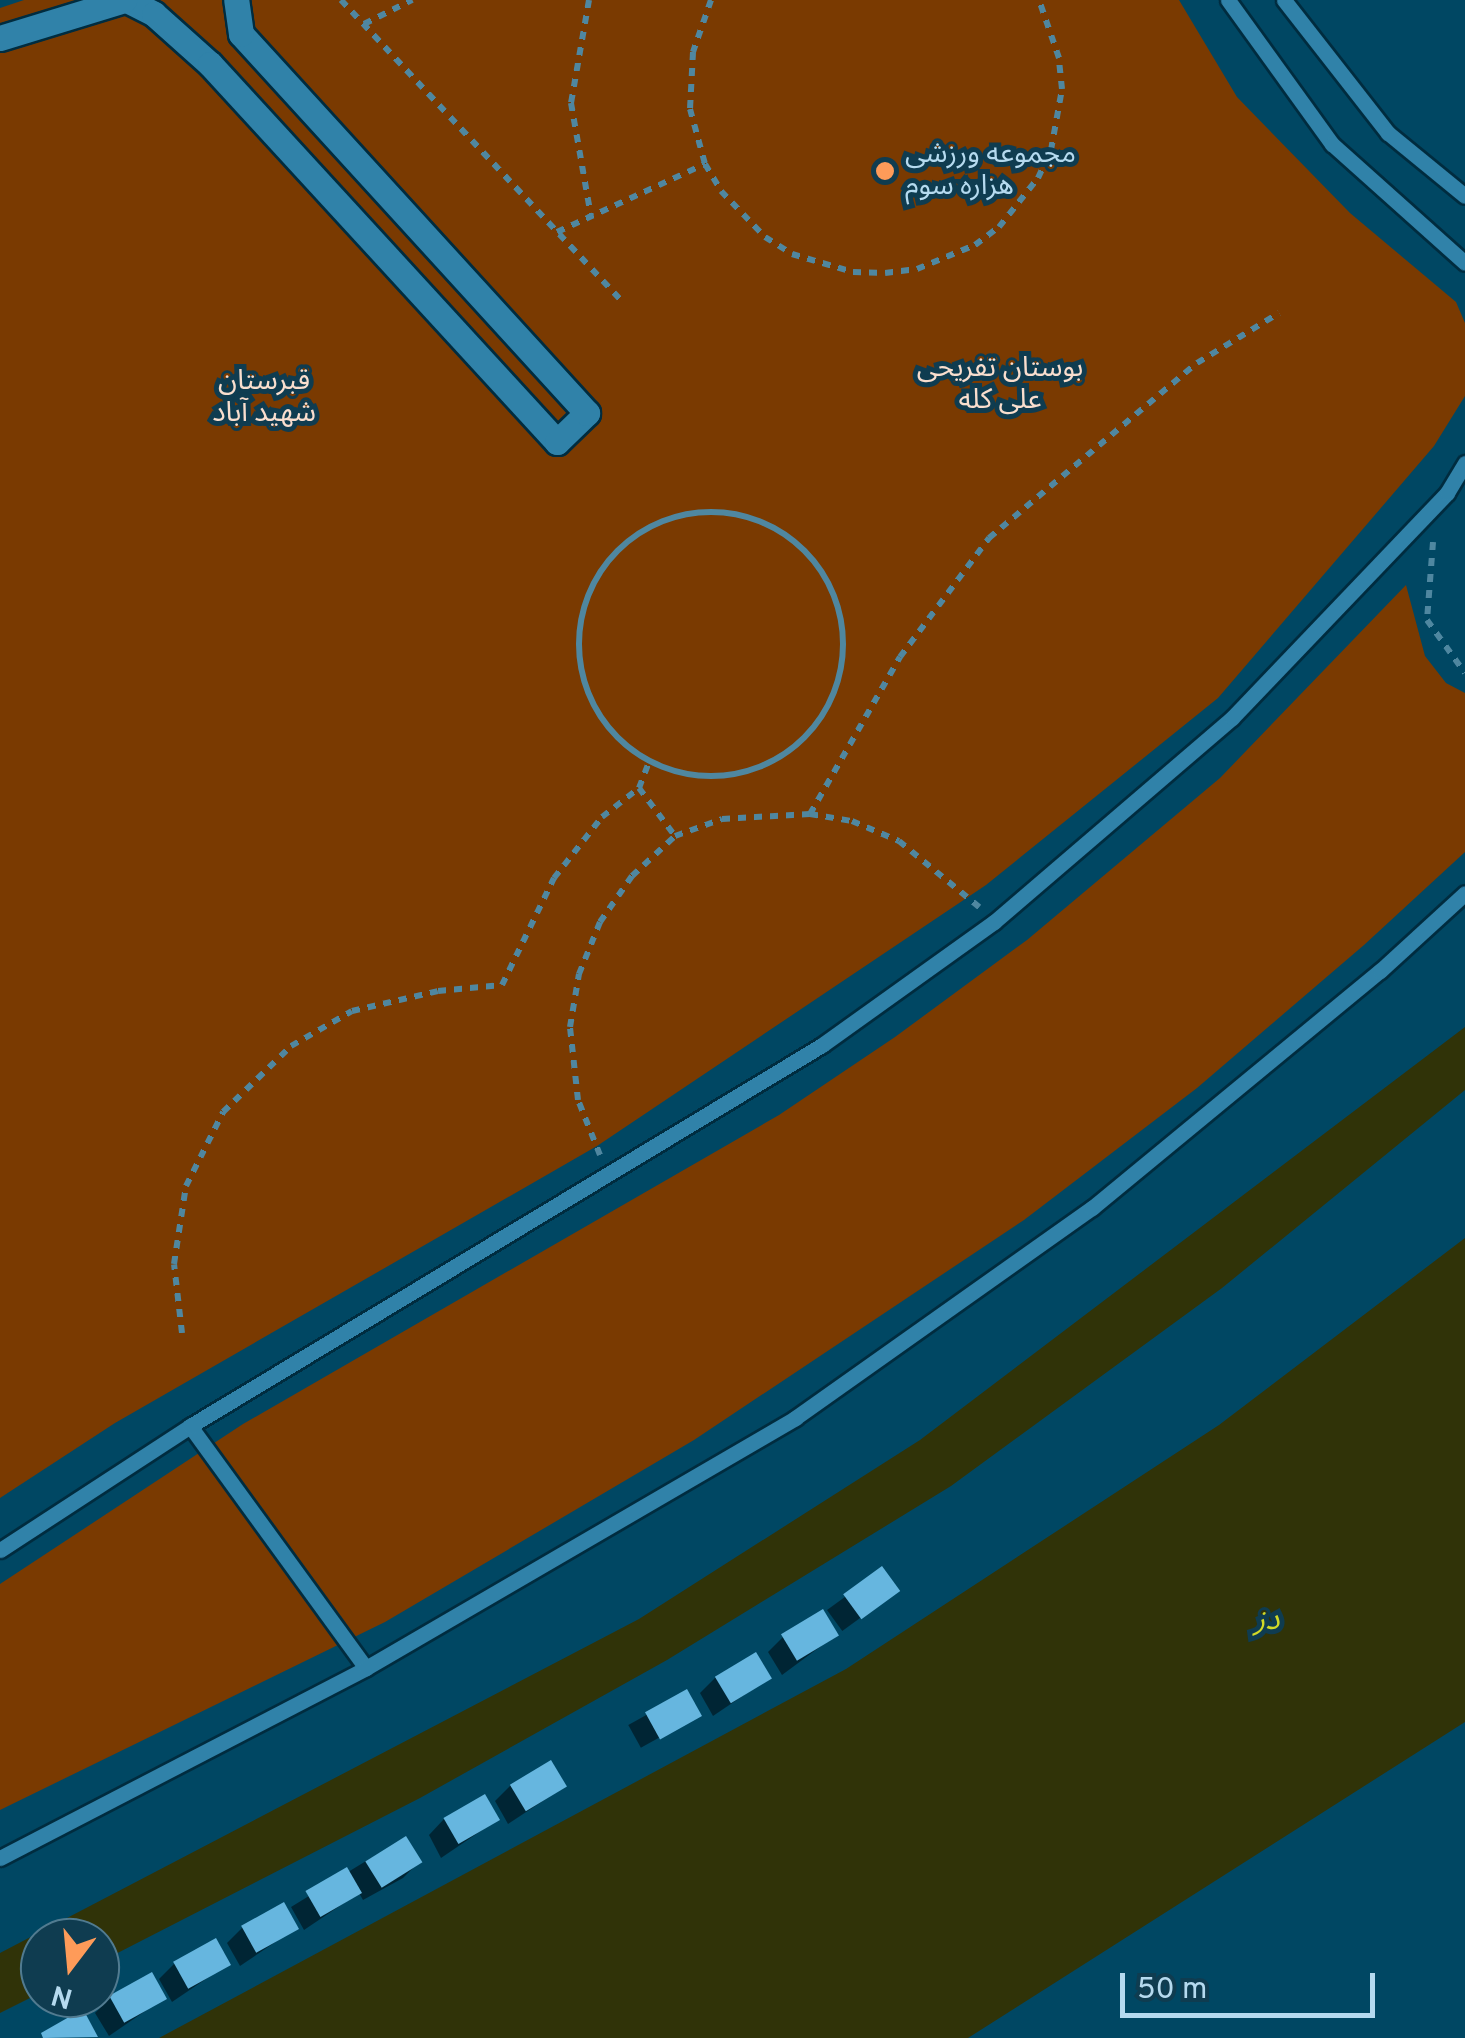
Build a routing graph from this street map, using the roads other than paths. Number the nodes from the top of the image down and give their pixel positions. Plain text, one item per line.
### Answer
1 (125, 0) edge
2 (236, 0) edge
3 (1228, 0) edge
4 (1284, 0) edge
5 (0, 38) edge
6 (1465, 196) edge
7 (1465, 262) edge
8 (1465, 463) edge
9 (1465, 893) edge
10 (190, 1426) junction
11 (0, 1550) edge
12 (366, 1668) junction
13 (0, 1858) edge

1 - 2 street
1 - 5 street
3 - 7 lane
4 - 6 lane
8 - 10 lane
9 - 12 lane
10 - 11 lane
10 - 12 lane
12 - 13 lane

